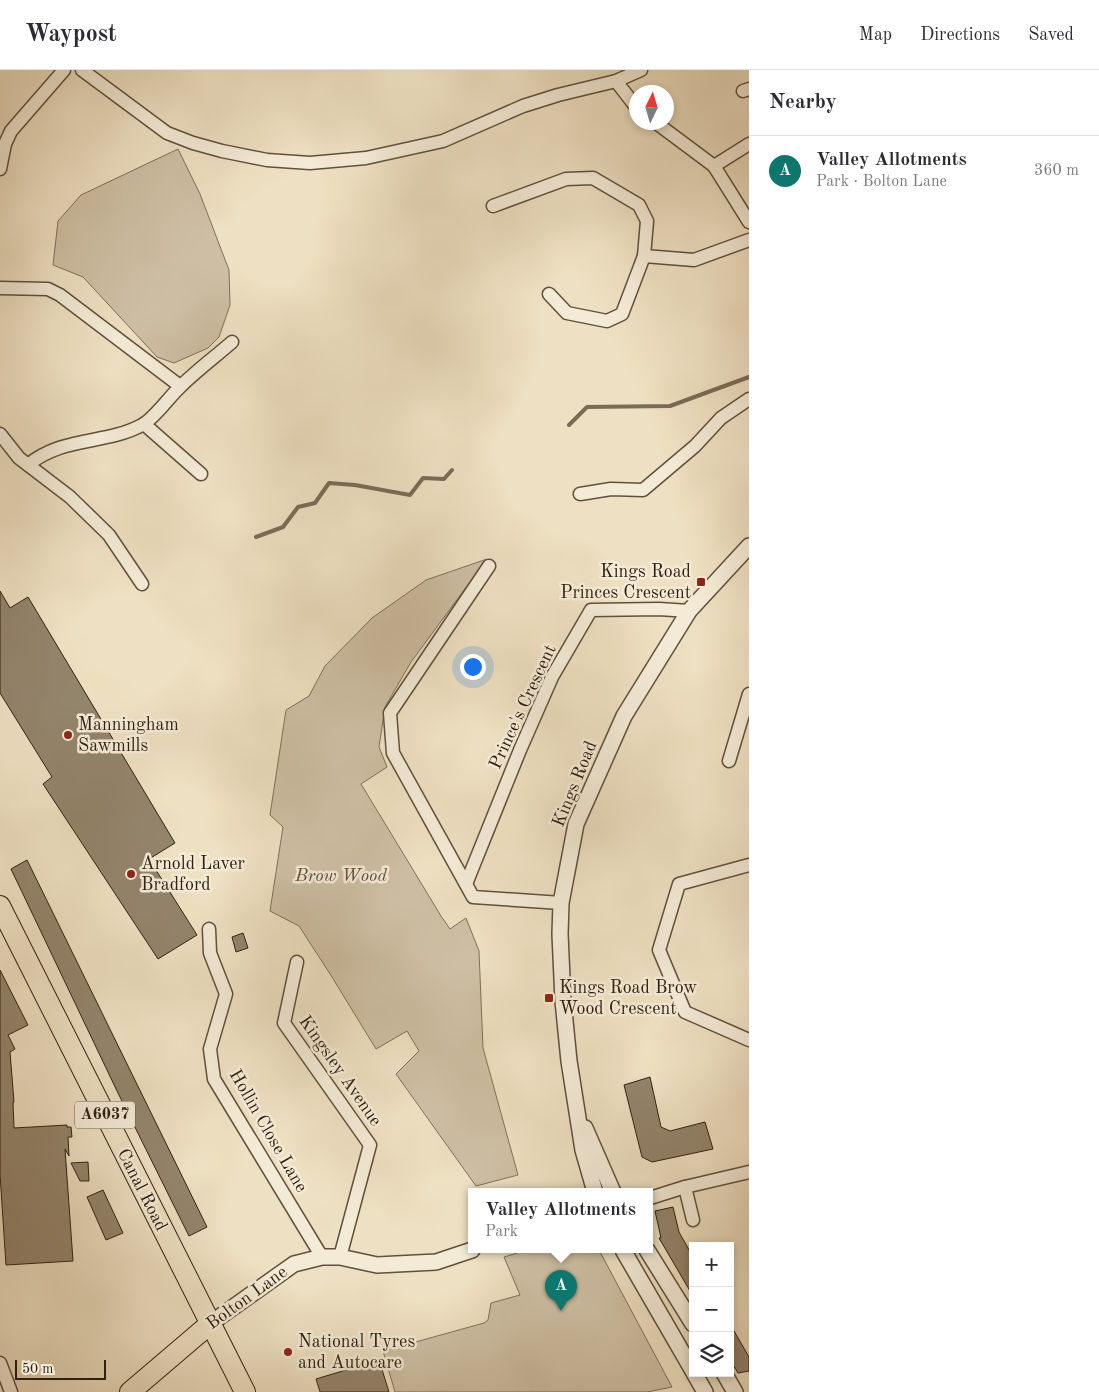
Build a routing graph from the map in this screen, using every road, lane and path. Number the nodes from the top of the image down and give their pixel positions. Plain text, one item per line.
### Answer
1 (64, 70) edge
2 (82, 70) edge
3 (641, 70) edge
4 (616, 82) junction
5 (629, 98) edge
6 (666, 130) edge
7 (749, 144) edge
8 (714, 166) junction
9 (0, 169) edge
10 (493, 206) dead end
11 (749, 222) edge
12 (749, 240) edge
13 (644, 256) junction
14 (0, 288) edge
15 (548, 294) dead end
16 (232, 342) dead end
17 (180, 386) junction
18 (749, 399) edge
19 (144, 424) junction
20 (0, 434) edge
21 (28, 465) junction
22 (201, 474) dead end
23 (580, 494) dead end
24 (749, 546) edge
25 (490, 566) dead end
26 (142, 584) dead end
27 (689, 611) junction
28 (749, 694) edge
29 (729, 761) dead end
30 (749, 865) edge
31 (466, 884) junction
32 (561, 903) junction
33 (0, 906) edge
34 (208, 929) dead end
35 (297, 962) dead end
36 (749, 1040) edge
37 (578, 1108) junction
38 (749, 1172) edge
39 (685, 1187) junction
40 (594, 1188) edge
41 (611, 1188) edge
42 (653, 1197) edge
43 (693, 1220) dead end
44 (468, 1251) edge
45 (625, 1253) edge
46 (649, 1253) edge
47 (322, 1257) junction
48 (340, 1257) junction
49 (689, 1318) edge
50 (211, 1323) junction
51 (0, 1363) edge
52 (689, 1365) edge
53 (696, 1377) edge
54 (726, 1377) edge
55 (11, 1392) edge
56 (130, 1392) edge
57 (245, 1392) edge
58 (705, 1392) edge
59 (735, 1392) edge

1 - 9 street
2 - 4 street
3 - 4 street
4 - 5 street
6 - 8 street
7 - 8 street
8 - 11 street
10 - 13 street
12 - 13 street
13 - 15 street
14 - 17 street
16 - 17 street
17 - 19 street
18 - 23 street
19 - 21 street
19 - 22 street
20 - 21 street
21 - 26 street
24 - 27 street, Kings Road
25 - 31 street
27 - 31 street, Prince's Crescent
27 - 32 street, Kings Road
28 - 29 street
30 - 36 street
31 - 32 street
32 - 37 street, Kings Road
33 - 50 main road, Canal Road / A6037
34 - 47 street, Hollin Close Lane
35 - 48 street, Kingsley Avenue
37 - 40 street, Kings Road
37 - 41 street, Kings Road
38 - 39 street
39 - 42 street
39 - 43 street
44 - 48 street, Bolton Lane
45 - 52 street
46 - 49 street
47 - 48 street, Bolton Lane
47 - 50 street, Bolton Lane
50 - 56 main road, Bolton Lane
50 - 57 main road, Canal Road / A6037
51 - 55 street
53 - 58 street
54 - 59 street

